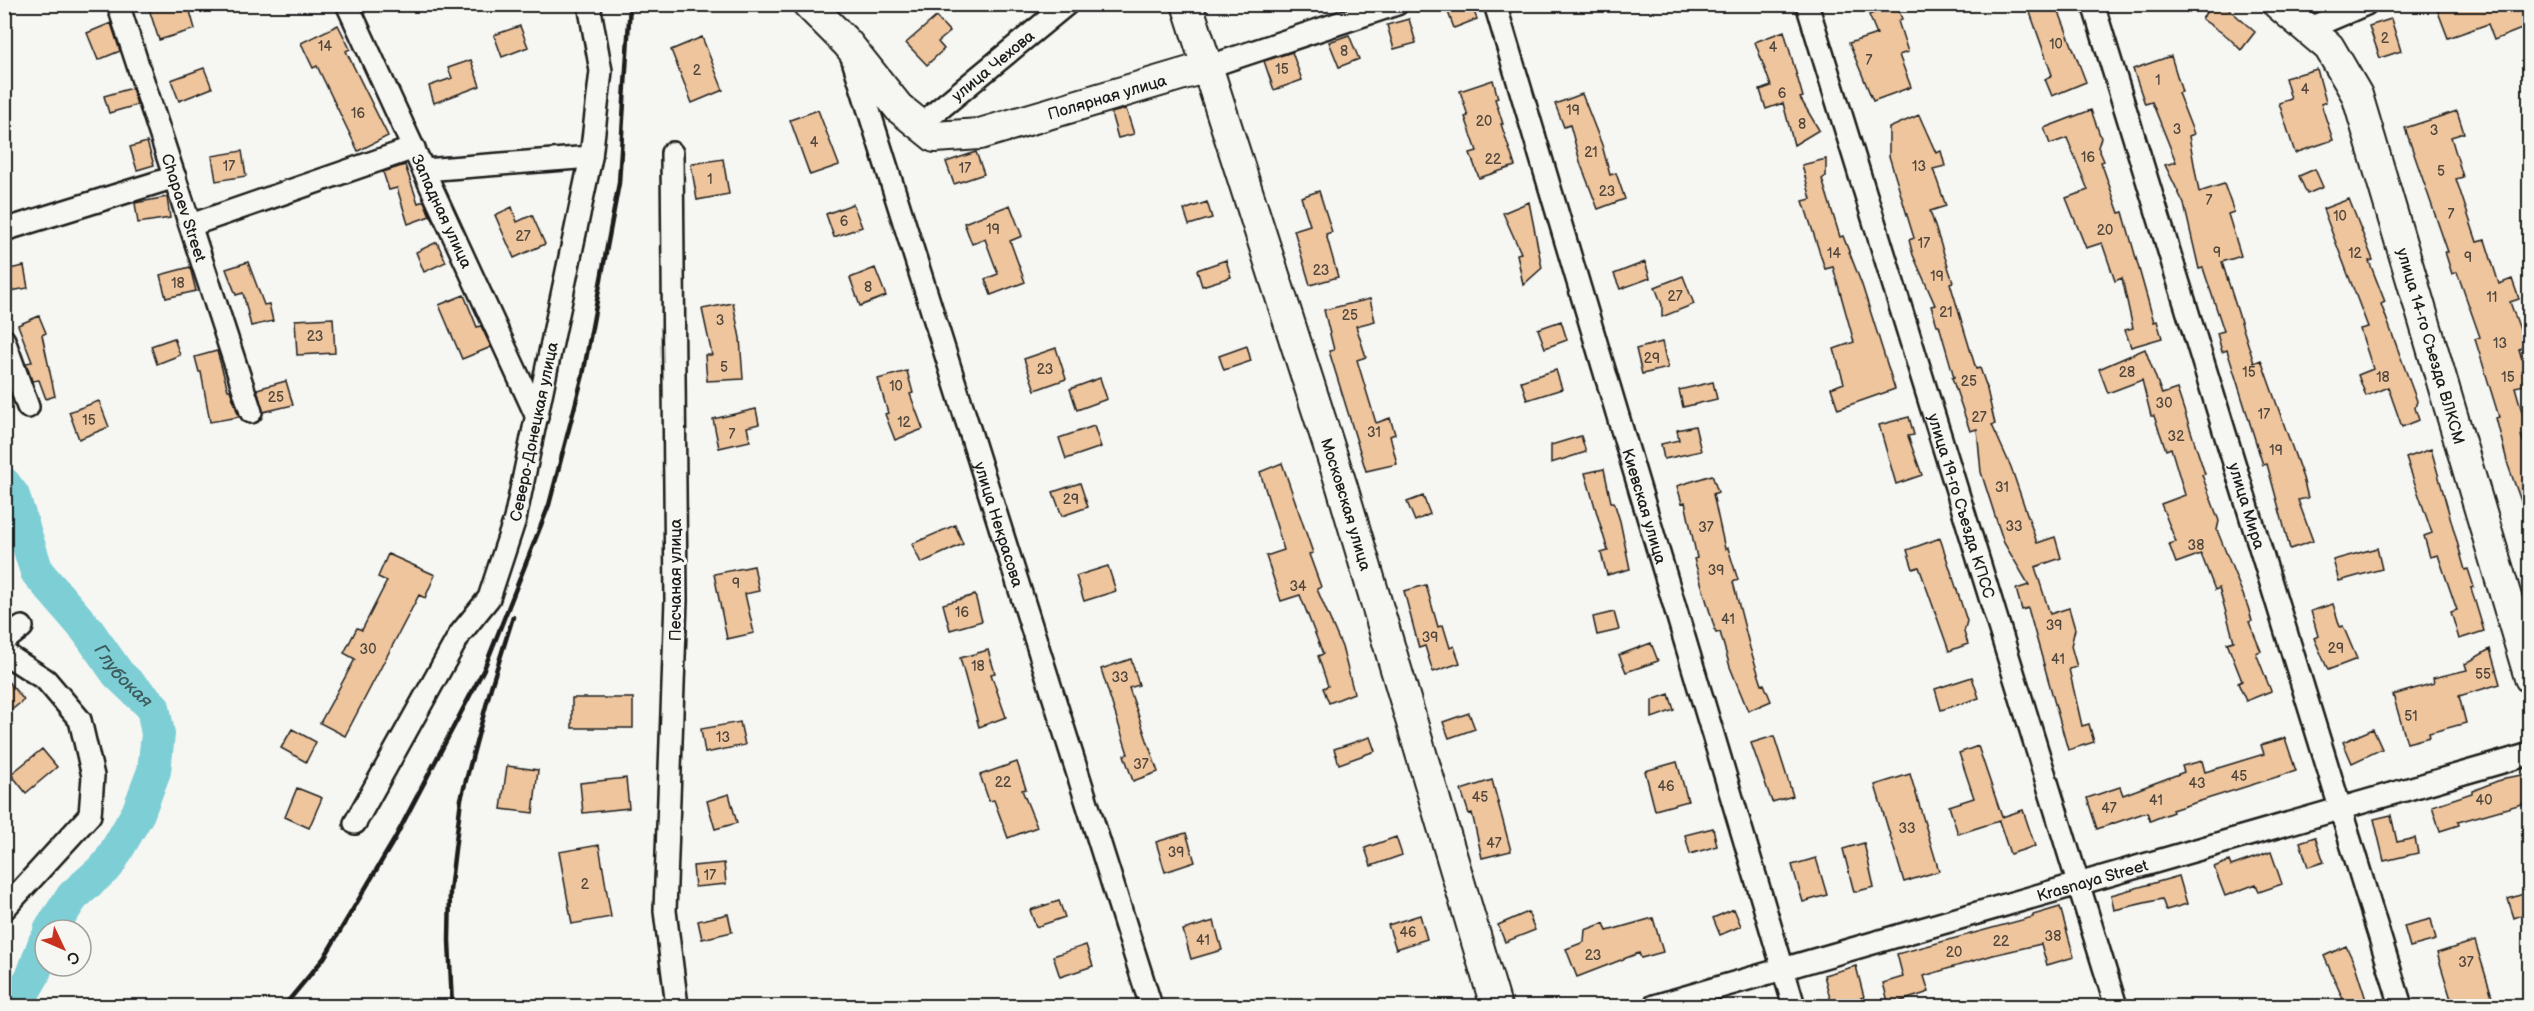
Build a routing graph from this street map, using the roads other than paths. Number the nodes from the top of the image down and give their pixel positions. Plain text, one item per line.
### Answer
1 (118, 4) edge
2 (347, 4) edge
3 (589, 4) edge
4 (808, 4) edge
5 (1066, 4) edge
6 (1187, 4) edge
7 (1397, 4) edge
8 (1495, 4) edge
9 (1807, 4) edge
10 (2093, 4) edge
11 (2278, 4) edge
12 (2366, 4) edge
13 (2308, 29) junction
14 (847, 43) junction
15 (1207, 67) junction
16 (920, 125) junction
17 (414, 148) junction
18 (672, 153) dead end
19 (591, 157) junction
20 (424, 170) junction
21 (175, 177) junction
22 (190, 225) junction
23 (4, 230) edge
24 (4, 340) edge
25 (28, 407) dead end
26 (251, 412) dead end
27 (537, 417) junction
28 (22, 627) dead end
29 (4, 642) edge
30 (4, 653) edge
31 (2529, 678) edge
32 (2529, 754) edge
33 (2340, 808) junction
34 (355, 823) dead end
35 (2079, 884) junction
36 (4, 909) edge
37 (1783, 970) junction
38 (677, 1006) edge
39 (1151, 1006) edge
40 (1496, 1006) edge
41 (1654, 1006) edge
42 (1794, 1006) edge
43 (2116, 1006) edge
44 (2401, 1006) edge

1 - 21 street, Chapaev Street
2 - 17 street, Западная улица
3 - 19 street, Северо-Донецкая улица
4 - 14 main road, Полярная улица
5 - 16 street, улица Чехова
6 - 15 main road, Московская улица
7 - 15 street, Полярная улица
8 - 37 street, Киевская улица
9 - 35 street, улица 19-го Съезда КПСС
10 - 33 street, улица Мира
11 - 13 main road, улица 14-го Съезда ВЛКСМ
12 - 13 street
13 - 31 main road, улица 14-го Съезда ВЛКСМ
14 - 16 main road, Полярная улица
14 - 39 street, улица Некрасова
15 - 16 main road, Полярная улица
15 - 40 main road, Московская улица
17 - 20 street, Западная улица
17 - 22 street
18 - 38 street, Песчаная улица
19 - 20 street
19 - 27 street, Северо-Донецкая улица
20 - 27 street, Западная улица
21 - 22 street, Chapaev Street
21 - 23 street
22 - 26 street, Chapaev Street
24 - 25 street
27 - 34 street, Северо-Донецкая улица
28 - 29 street
30 - 36 street
32 - 33 street, Krasnaya Street
33 - 35 street, Krasnaya Street
33 - 44 street, улица Мира
35 - 37 street, Krasnaya Street
35 - 43 street, улица 19-го Съезда КПСС
37 - 41 street, Krasnaya Street
37 - 42 street, Киевская улица

